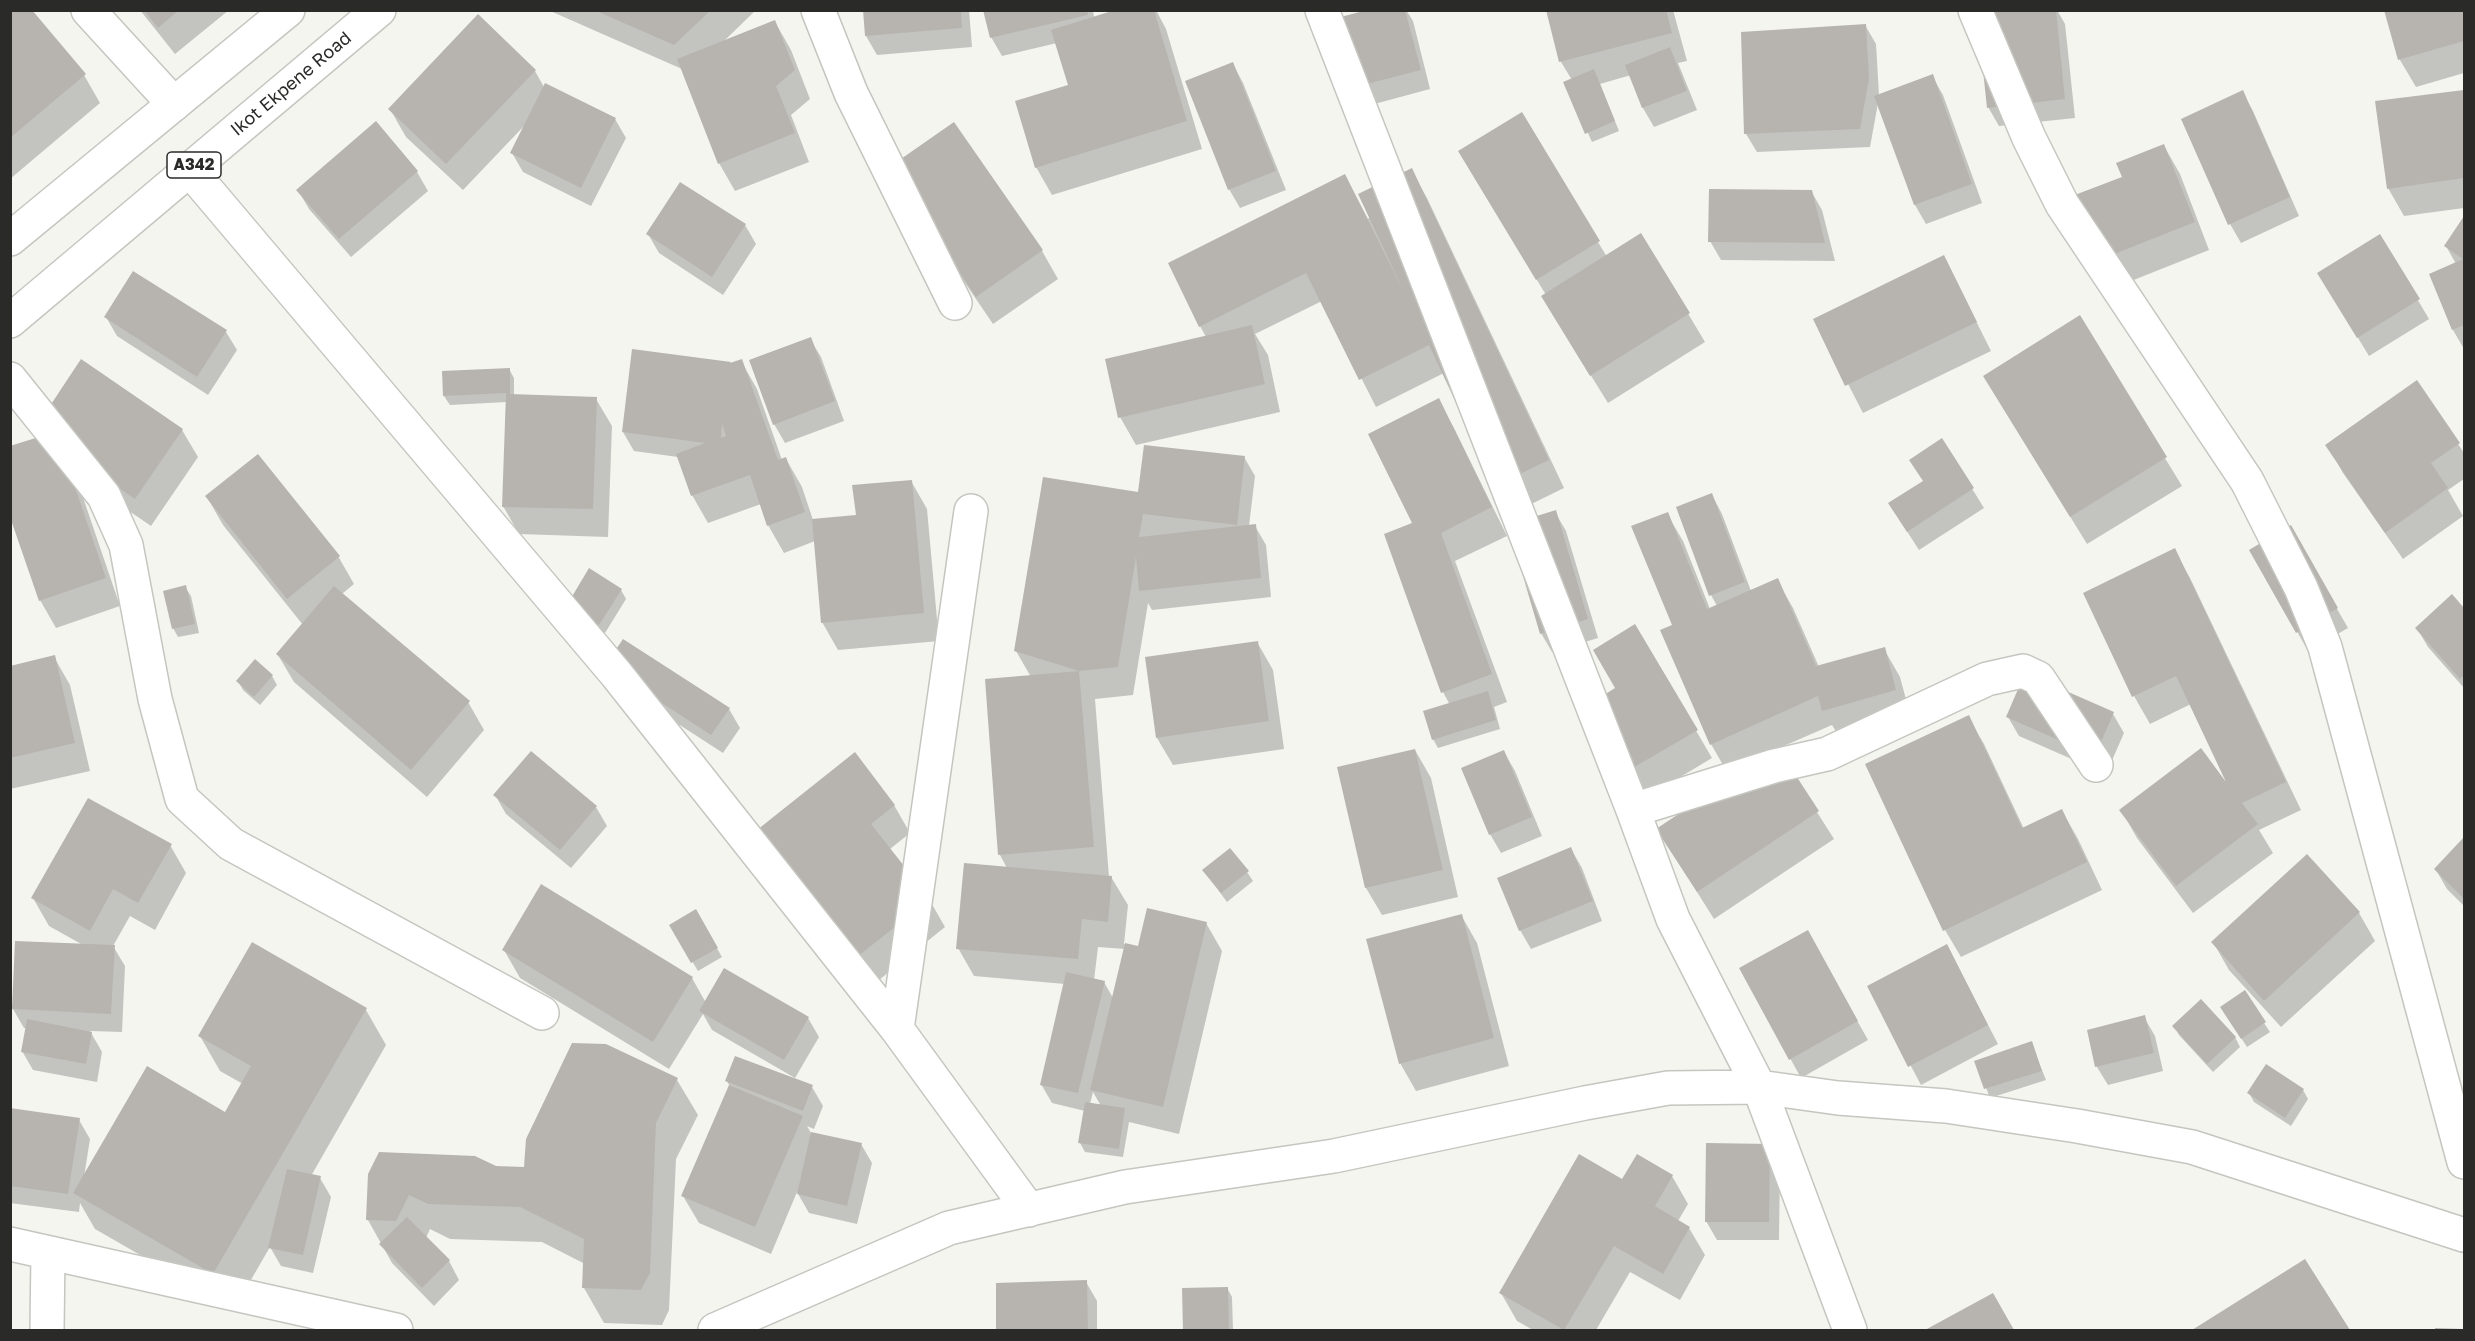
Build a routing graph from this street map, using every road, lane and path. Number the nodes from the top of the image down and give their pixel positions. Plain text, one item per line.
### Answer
1 (88, 10) edge
2 (288, 10) edge
3 (379, 10) edge
4 (818, 10) edge
5 (1322, 10) edge
6 (1975, 10) edge
7 (174, 104) junction
8 (189, 169) junction
9 (10, 239) edge
10 (955, 303) dead end
11 (10, 321) edge
12 (10, 379) edge
13 (971, 511) dead end
14 (2096, 765) dead end
15 (1633, 810) junction
16 (542, 1013) dead end
17 (897, 1029) junction
18 (1759, 1087) junction
19 (2464, 1162) edge
20 (1029, 1210) junction
21 (2464, 1234) edge
22 (10, 1244) edge
23 (48, 1253) junction
24 (47, 1330) edge
25 (396, 1330) edge
26 (715, 1330) edge
27 (1850, 1330) edge

1 - 7 main road
2 - 7 main road
3 - 8 main road, Ikot Ekpene Road / A342
4 - 10 main road
5 - 15 main road
6 - 19 main road
7 - 9 main road
8 - 11 main road, Ikot Ekpene Road / A342
8 - 17 main road
12 - 16 main road
13 - 17 main road
14 - 15 main road
15 - 18 main road
17 - 20 main road
18 - 20 main road
18 - 21 main road
18 - 27 main road
20 - 26 main road
22 - 23 main road
23 - 24 main road
23 - 25 main road

